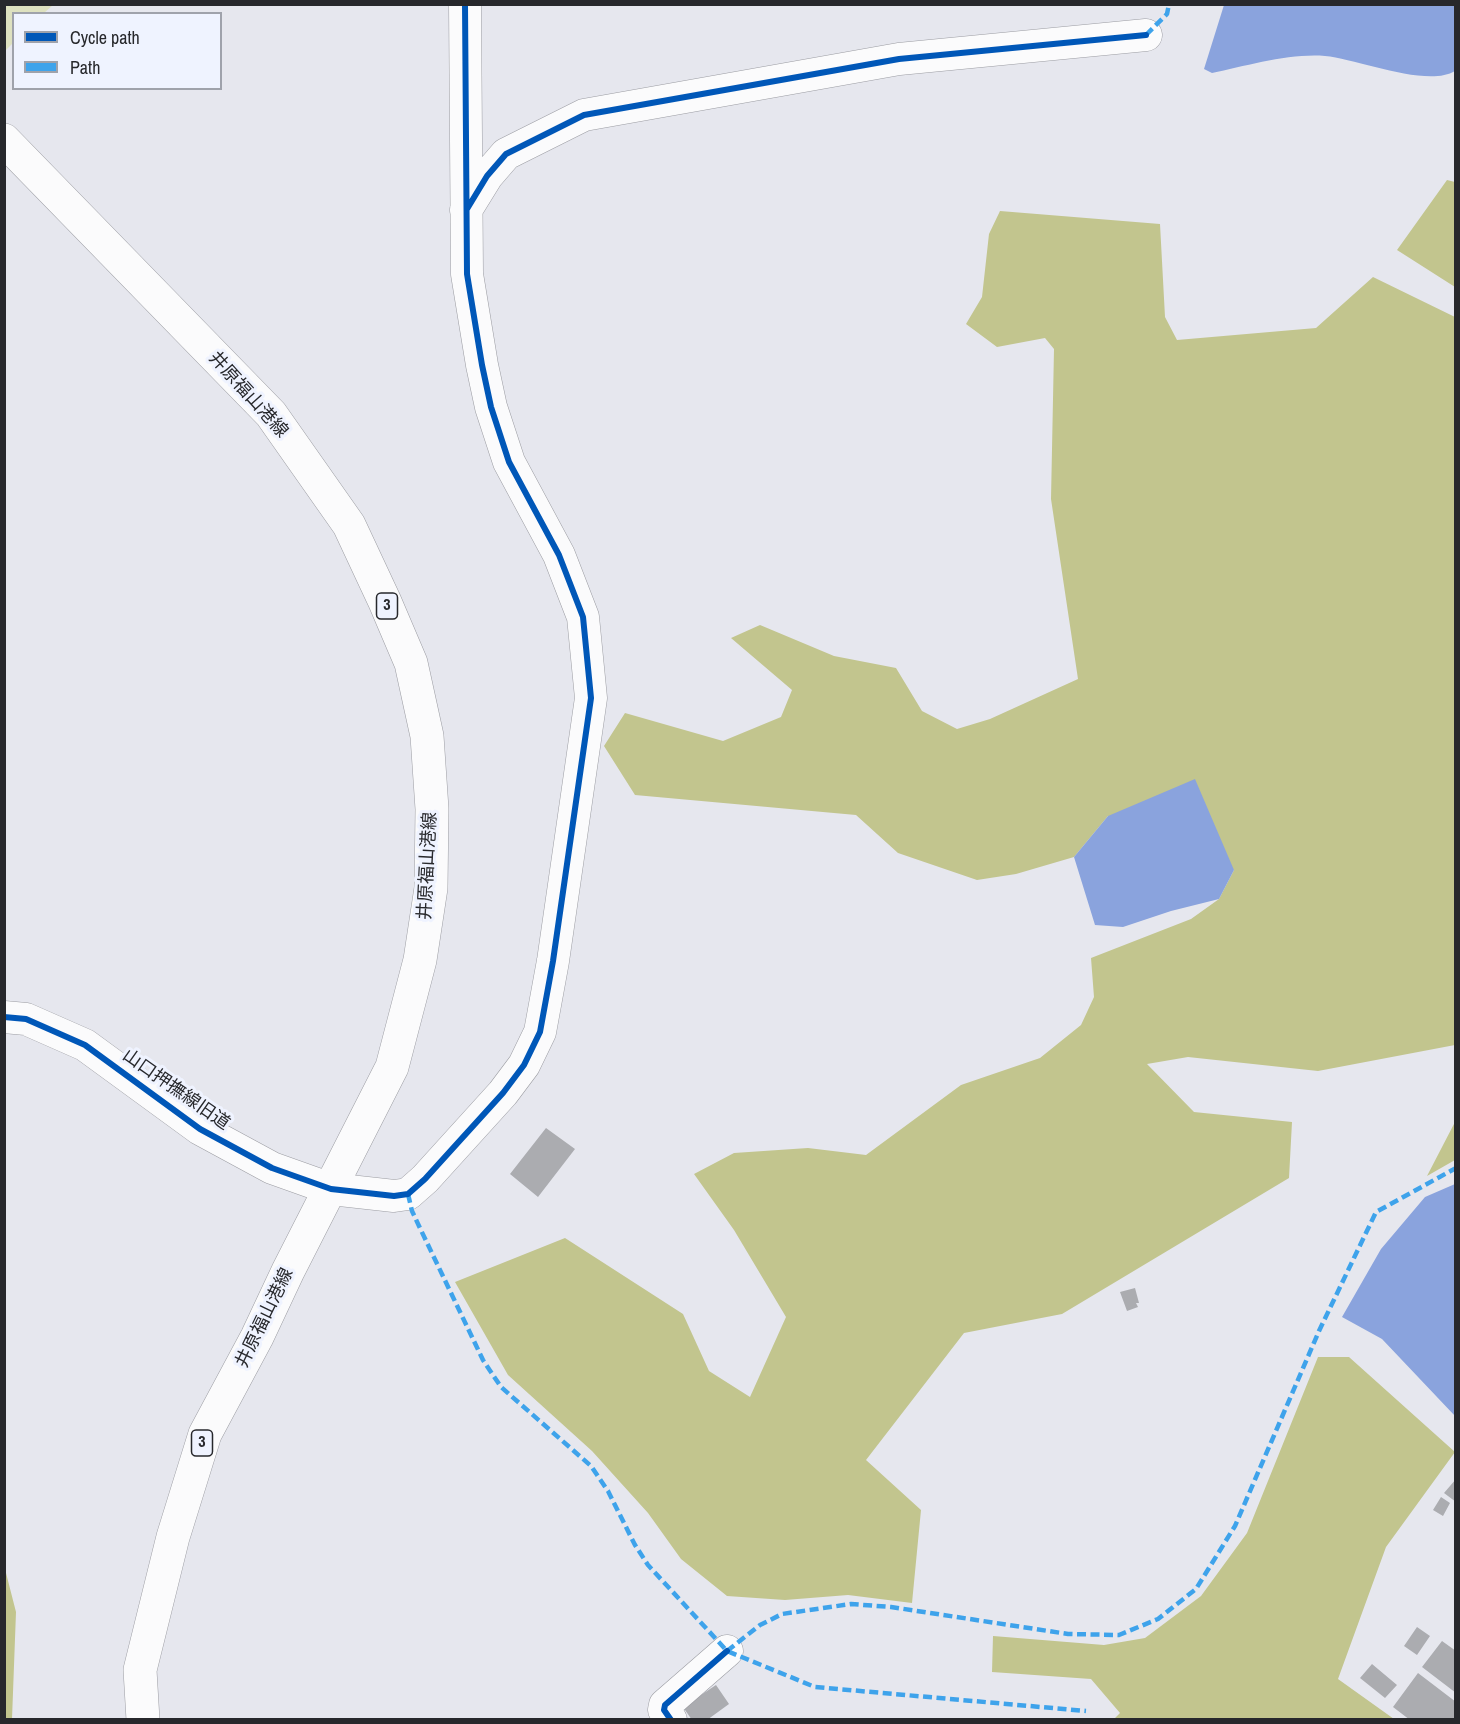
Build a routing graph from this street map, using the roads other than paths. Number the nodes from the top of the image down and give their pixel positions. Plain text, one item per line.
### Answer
1 (465, 4) edge
2 (1146, 35) dead end
3 (4, 140) edge
4 (466, 210) junction
5 (4, 1017) edge
6 (331, 1189) junction
7 (727, 1651) dead end
8 (143, 1719) edge
9 (671, 1719) edge

1 - 4 street
2 - 4 street
3 - 6 main road, 井原福山港線 / 3
4 - 6 street, 山口押撫線旧道
5 - 6 street, 山口押撫線旧道
6 - 8 main road, 井原福山港線 / 3
7 - 9 street

